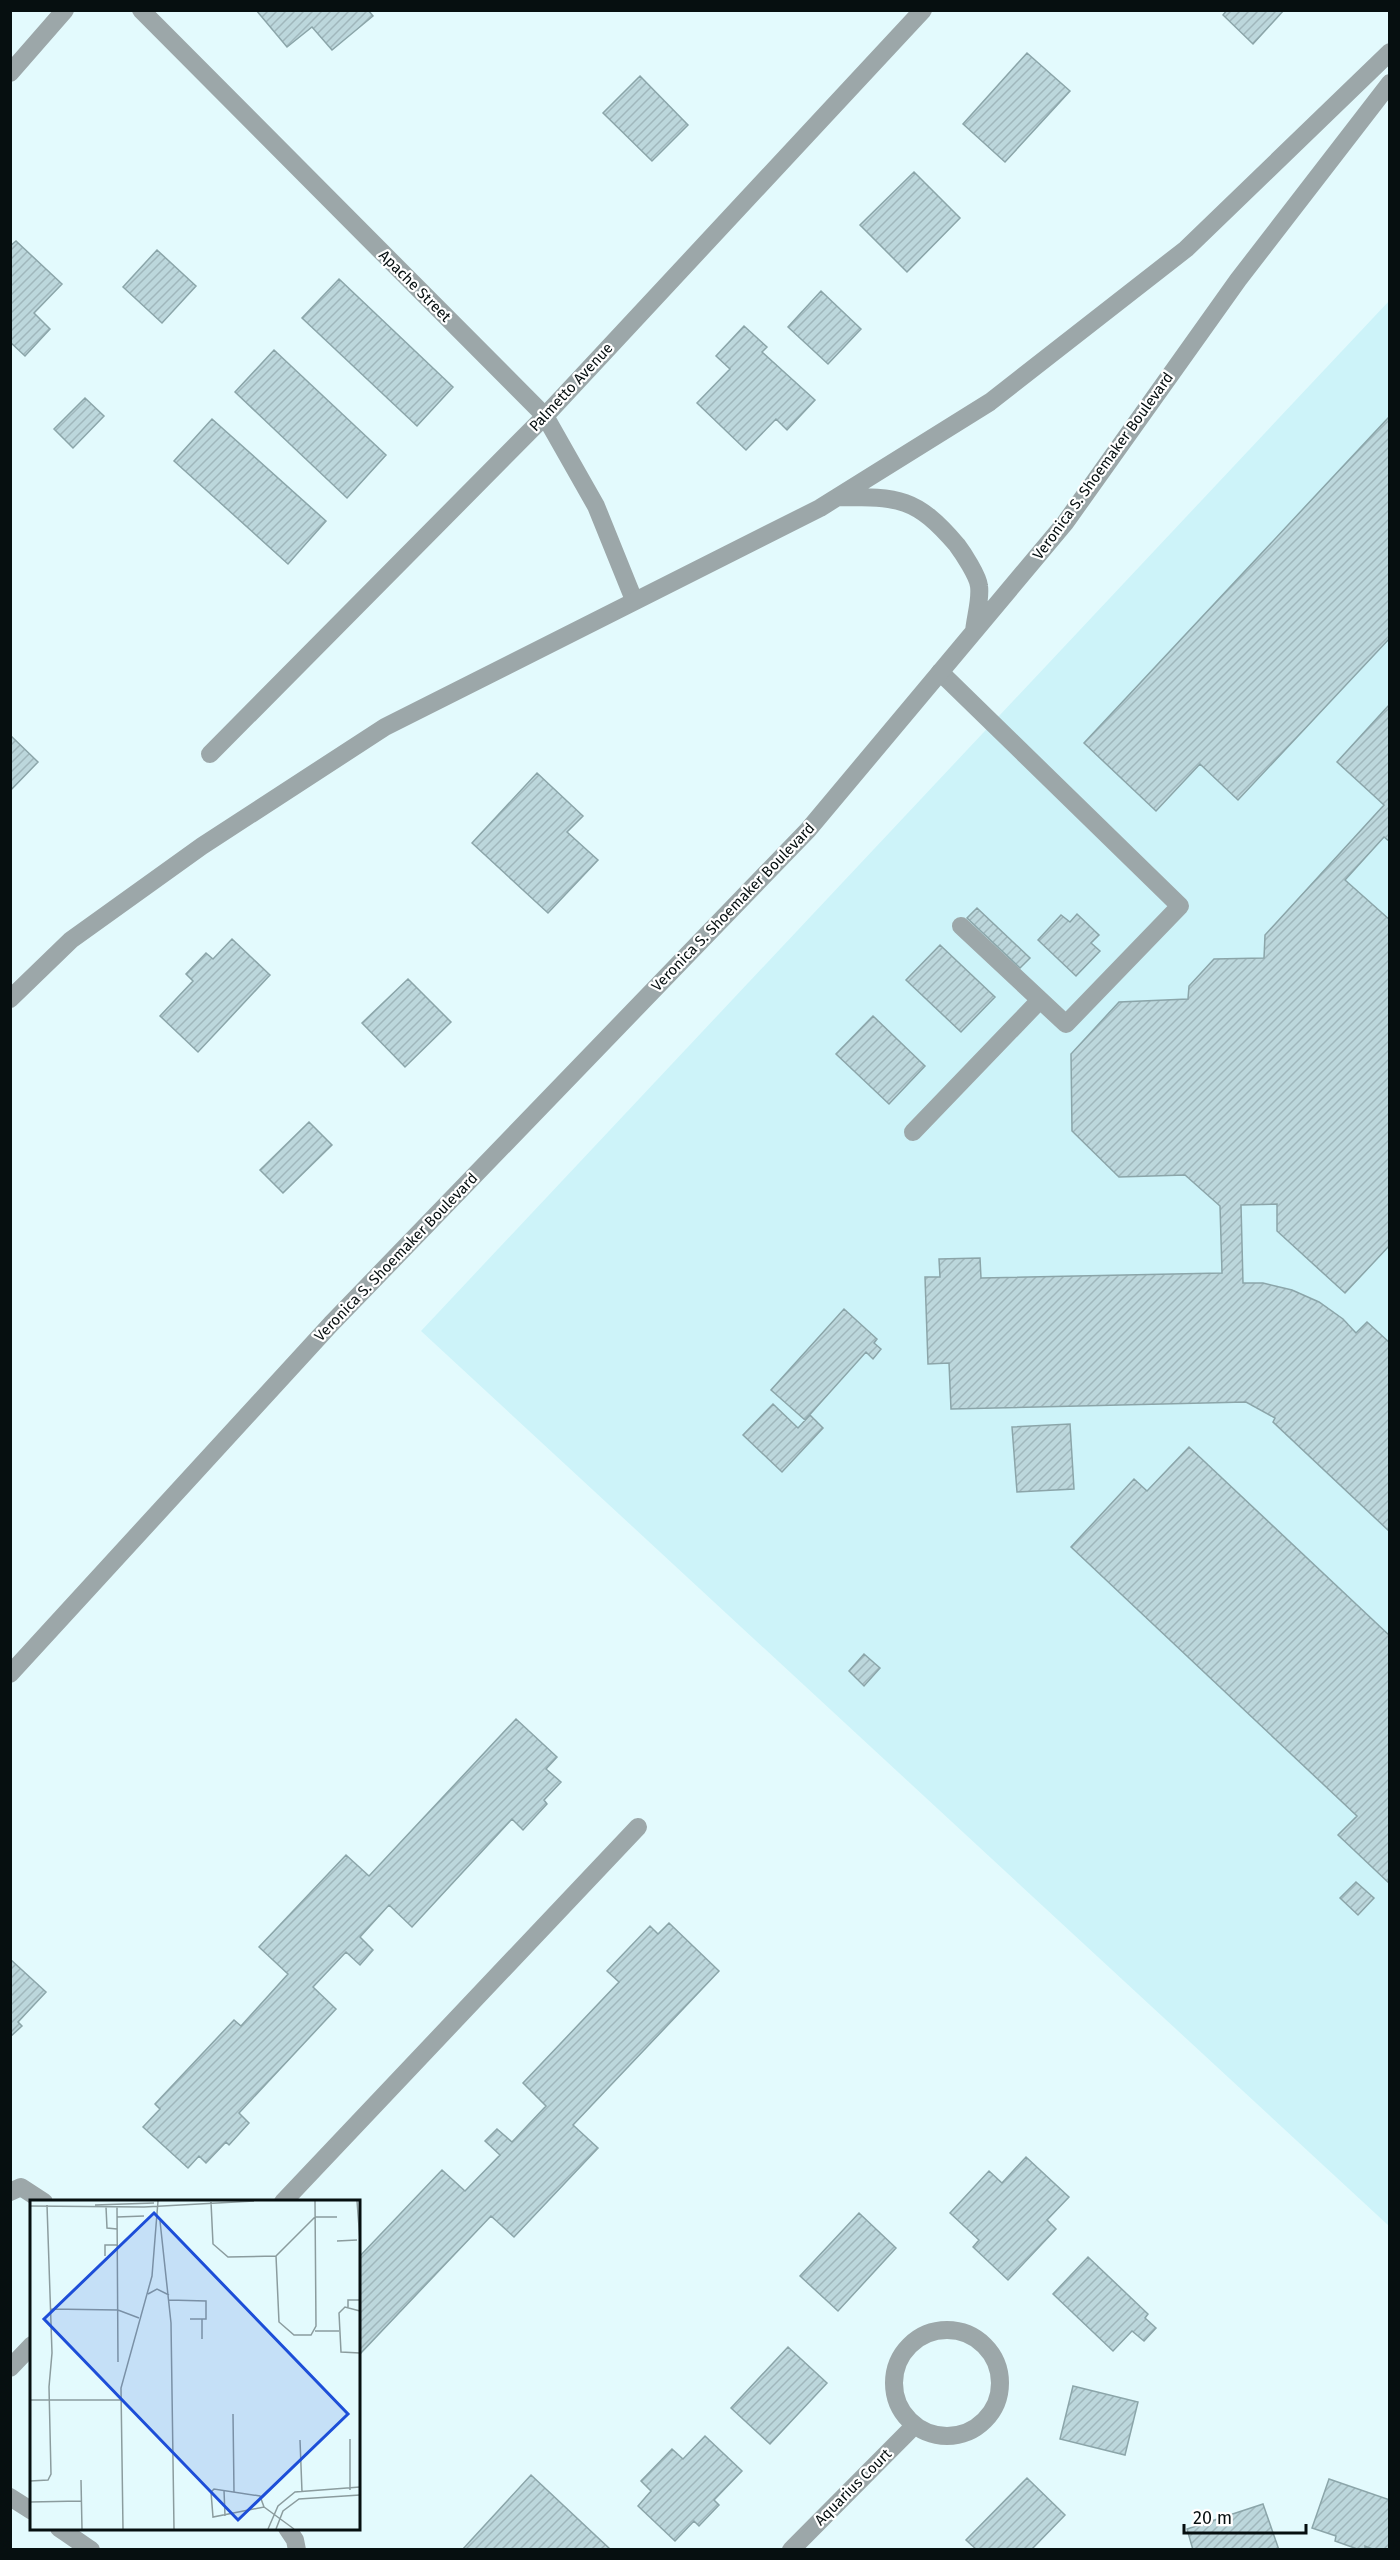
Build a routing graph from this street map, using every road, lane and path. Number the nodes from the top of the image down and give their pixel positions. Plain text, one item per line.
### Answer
1 (65, 10) edge
2 (141, 10) edge
3 (923, 10) edge
4 (1389, 52) edge
5 (10, 73) edge
6 (1389, 83) edge
7 (544, 416) junction
8 (837, 497) junction
9 (634, 600) junction
10 (974, 632) junction
11 (940, 672) junction
12 (210, 754) dead end
13 (961, 926) dead end
14 (10, 999) edge
15 (1040, 1000) junction
16 (913, 1132) dead end
17 (10, 1674) edge
18 (638, 1827) dead end
19 (10, 2192) edge
20 (41, 2200) edge
21 (285, 2200) edge
22 (30, 2347) edge
23 (10, 2368) edge
24 (915, 2426) junction
25 (10, 2497) edge
26 (30, 2510) edge
27 (60, 2530) edge
28 (288, 2530) edge
29 (91, 2550) edge
30 (297, 2550) edge
31 (791, 2550) edge

1 - 5 street
2 - 7 street, Apache Street
3 - 7 street, Palmetto Avenue
4 - 8 street
6 - 10 street, Veronica S. Shoemaker Boulevard
7 - 9 street, Apache Street
7 - 12 street, Palmetto Avenue
8 - 9 street
8 - 10 street
9 - 14 street
10 - 11 street, Veronica S. Shoemaker Boulevard
11 - 15 street
11 - 17 street, Veronica S. Shoemaker Boulevard
13 - 15 street
15 - 16 street
18 - 21 street
19 - 20 street
22 - 23 street
24 - 24 street
24 - 31 street, Aquarius Court
25 - 26 street
27 - 29 street
28 - 30 street

